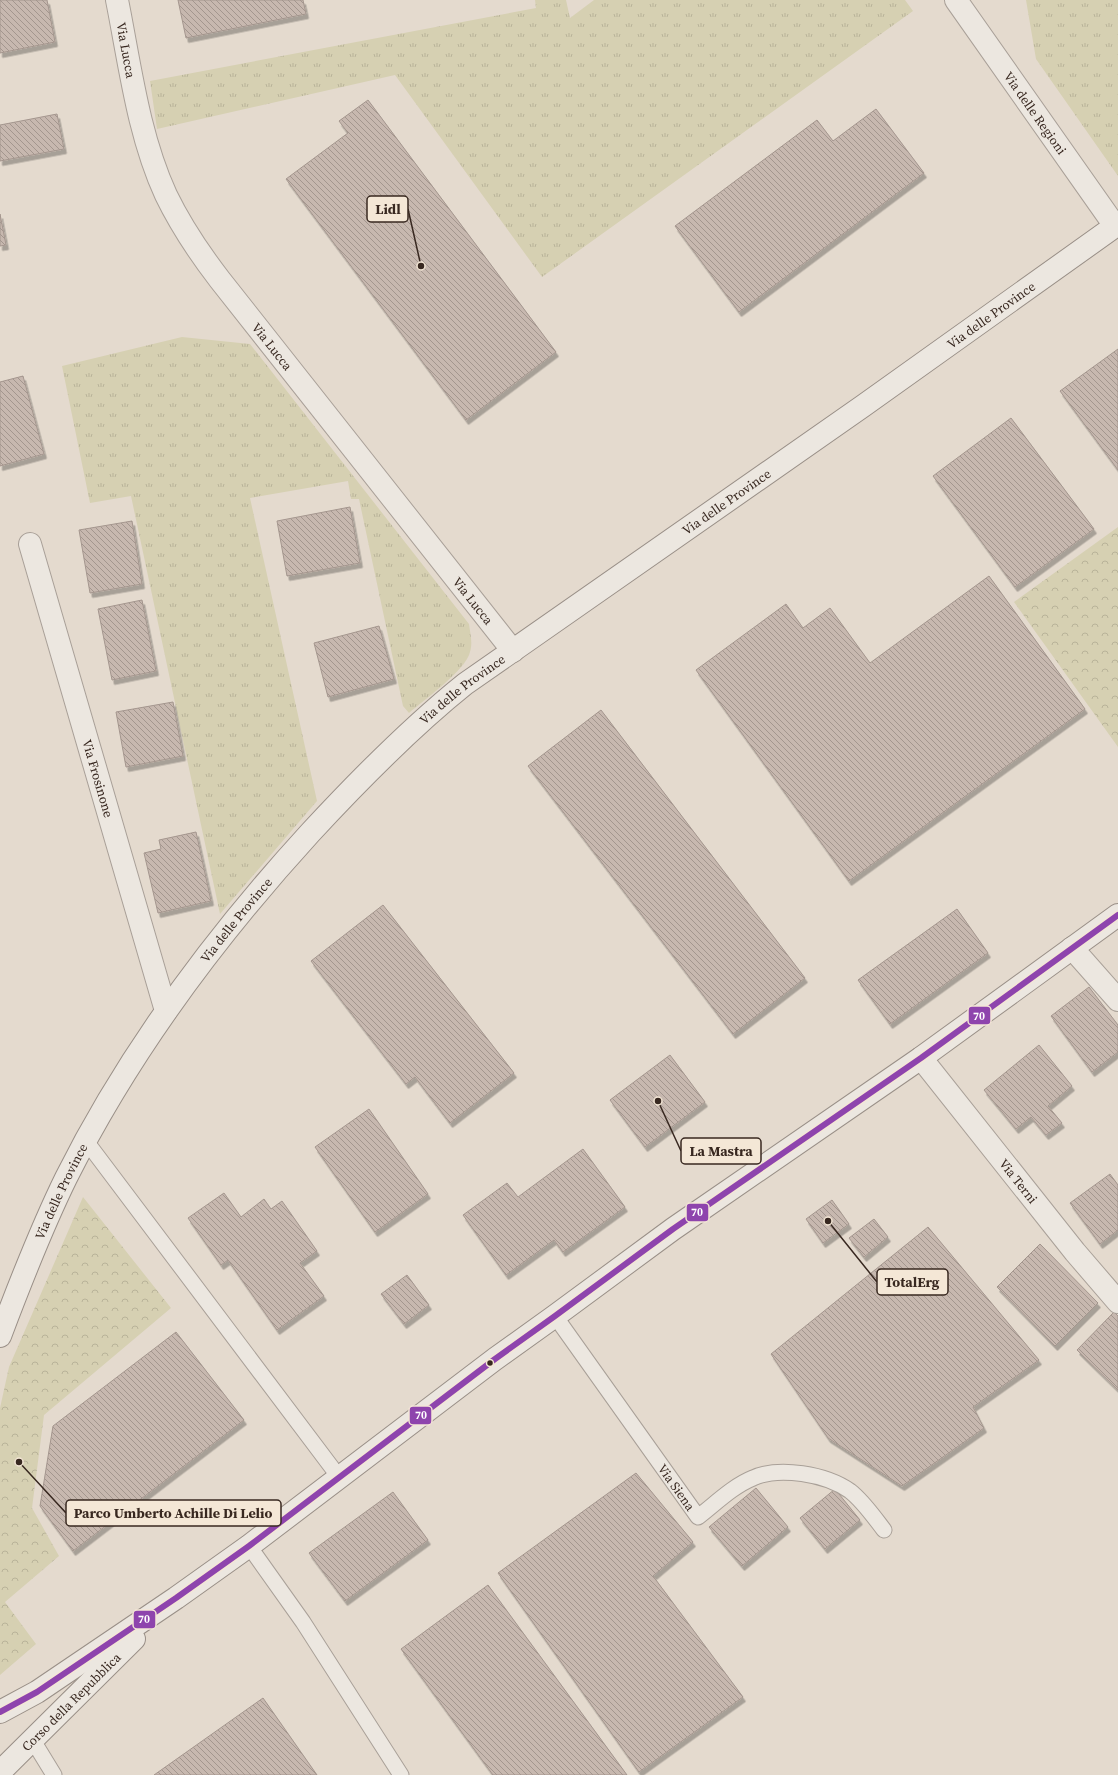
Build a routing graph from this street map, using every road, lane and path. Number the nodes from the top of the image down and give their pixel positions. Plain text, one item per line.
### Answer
1 (117, 0) edge
2 (956, 0) edge
3 (1116, 225) edge
4 (30, 544) dead end
5 (513, 651) junction
6 (1118, 915) edge
7 (1072, 948) junction
8 (1118, 1000) edge
9 (166, 1011) junction
10 (921, 1058) junction
11 (86, 1141) junction
12 (1118, 1302) edge
13 (555, 1316) junction
14 (0, 1336) edge
15 (339, 1477) junction
16 (884, 1530) dead end
17 (248, 1546) junction
18 (176, 1598) junction
19 (37, 1692) junction
20 (0, 1695) edge
21 (0, 1712) edge
22 (32, 1739) junction
23 (0, 1772) edge
24 (54, 1775) edge
25 (401, 1775) edge

1 - 5 street, Via Lucca
2 - 3 street, Via delle Regioni
3 - 5 street, Via delle Province
4 - 9 street, Via Frosinone
5 - 9 street, Via delle Province
6 - 7 street, Corso della Repubblica
7 - 8 street
7 - 10 street, Corso della Repubblica
9 - 11 street, Via delle Province
10 - 12 street, Via Terni
10 - 13 street, Corso della Repubblica
11 - 14 street, Via delle Province
11 - 15 lane
13 - 15 street, Corso della Repubblica
13 - 16 lane, Via Siena
15 - 17 street, Corso della Repubblica
17 - 18 street, Corso della Repubblica
17 - 25 lane
18 - 19 street, Corso della Repubblica
18 - 22 street, Corso della Repubblica
19 - 20 street
19 - 21 street, Corso della Repubblica
22 - 23 street, Corso della Repubblica
22 - 24 lane

